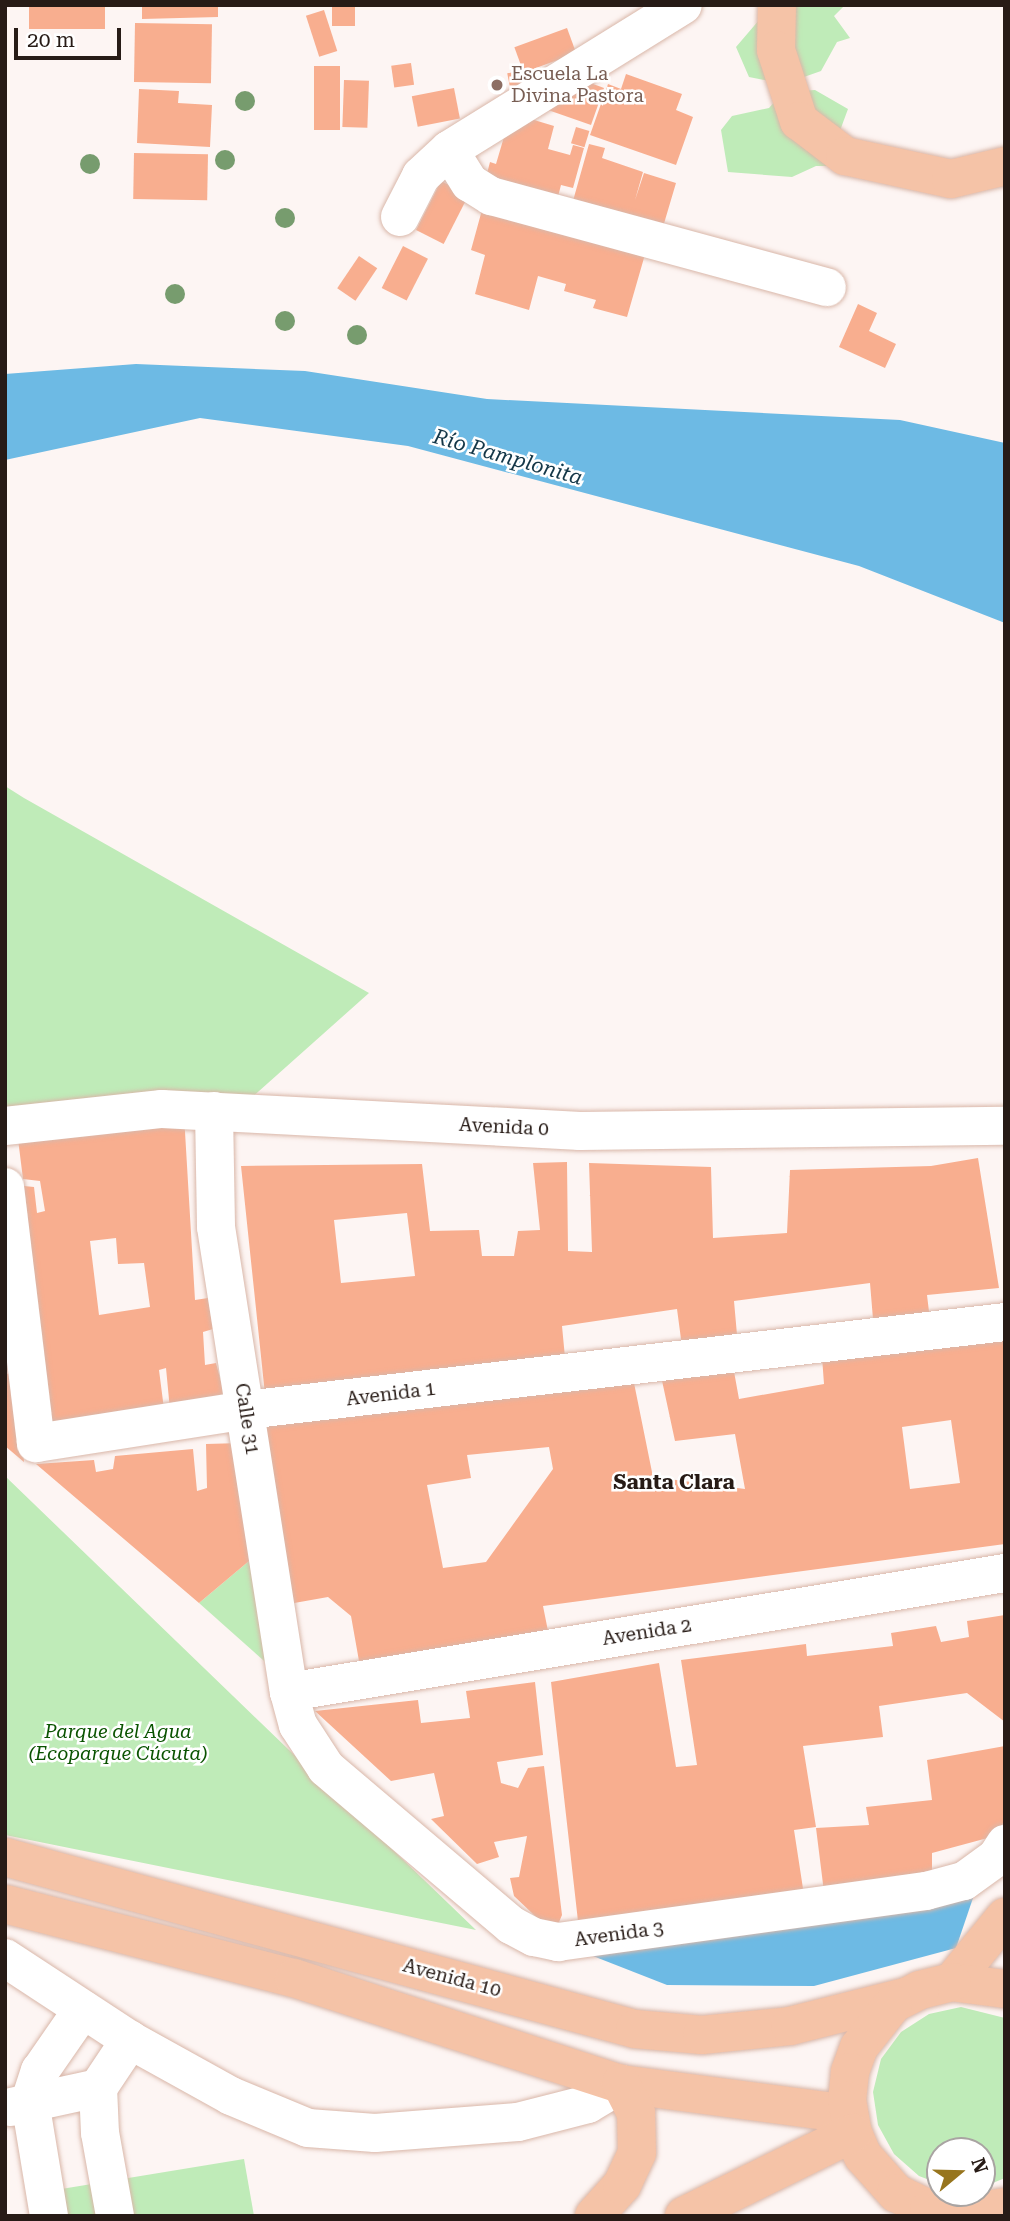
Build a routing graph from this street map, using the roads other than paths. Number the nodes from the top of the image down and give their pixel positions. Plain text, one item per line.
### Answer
1 (683, 5) edge
2 (777, 5) edge
3 (449, 150) junction
4 (1005, 166) edge
5 (400, 217) dead end
6 (827, 287) dead end
7 (214, 1111) junction
8 (5, 1126) edge
9 (1005, 1126) edge
10 (5, 1187) edge
11 (1005, 1322) edge
12 (246, 1410) junction
13 (1005, 1573) edge
14 (293, 1709) junction
15 (1005, 1843) edge
16 (5, 1857) edge
17 (5, 1904) edge
18 (1005, 1917) edge
19 (5, 1958) edge
20 (952, 1982) junction
21 (1005, 1989) edge
22 (905, 1997) junction
23 (83, 2009) junction
24 (130, 2040) junction
25 (621, 2084) junction
26 (98, 2088) junction
27 (18, 2105) edge
28 (850, 2123) junction
29 (992, 2212) edge
30 (929, 2213) edge
31 (49, 2216) edge
32 (115, 2216) edge
33 (594, 2216) edge
34 (684, 2216) edge

1 - 3 street
2 - 4 main road
3 - 5 street
3 - 6 street
7 - 8 street, Avenida 0
7 - 9 street, Avenida 0
7 - 12 street, Calle 31
10 - 12 street, Avenida 1
11 - 12 street, Avenida 1
12 - 14 street, Calle 31
13 - 14 street, Avenida 2
14 - 15 street, Avenida 3
16 - 22 main road, Avenida 10
17 - 25 main road
18 - 20 main road
19 - 23 street
20 - 21 main road
20 - 22 main road, Avenida 10
22 - 28 main road
23 - 24 street
23 - 27 street
24 - 25 street
24 - 26 street
25 - 28 main road
25 - 33 main road
26 - 27 street
26 - 32 street
27 - 31 street
28 - 30 main road
28 - 34 main road
29 - 30 main road

